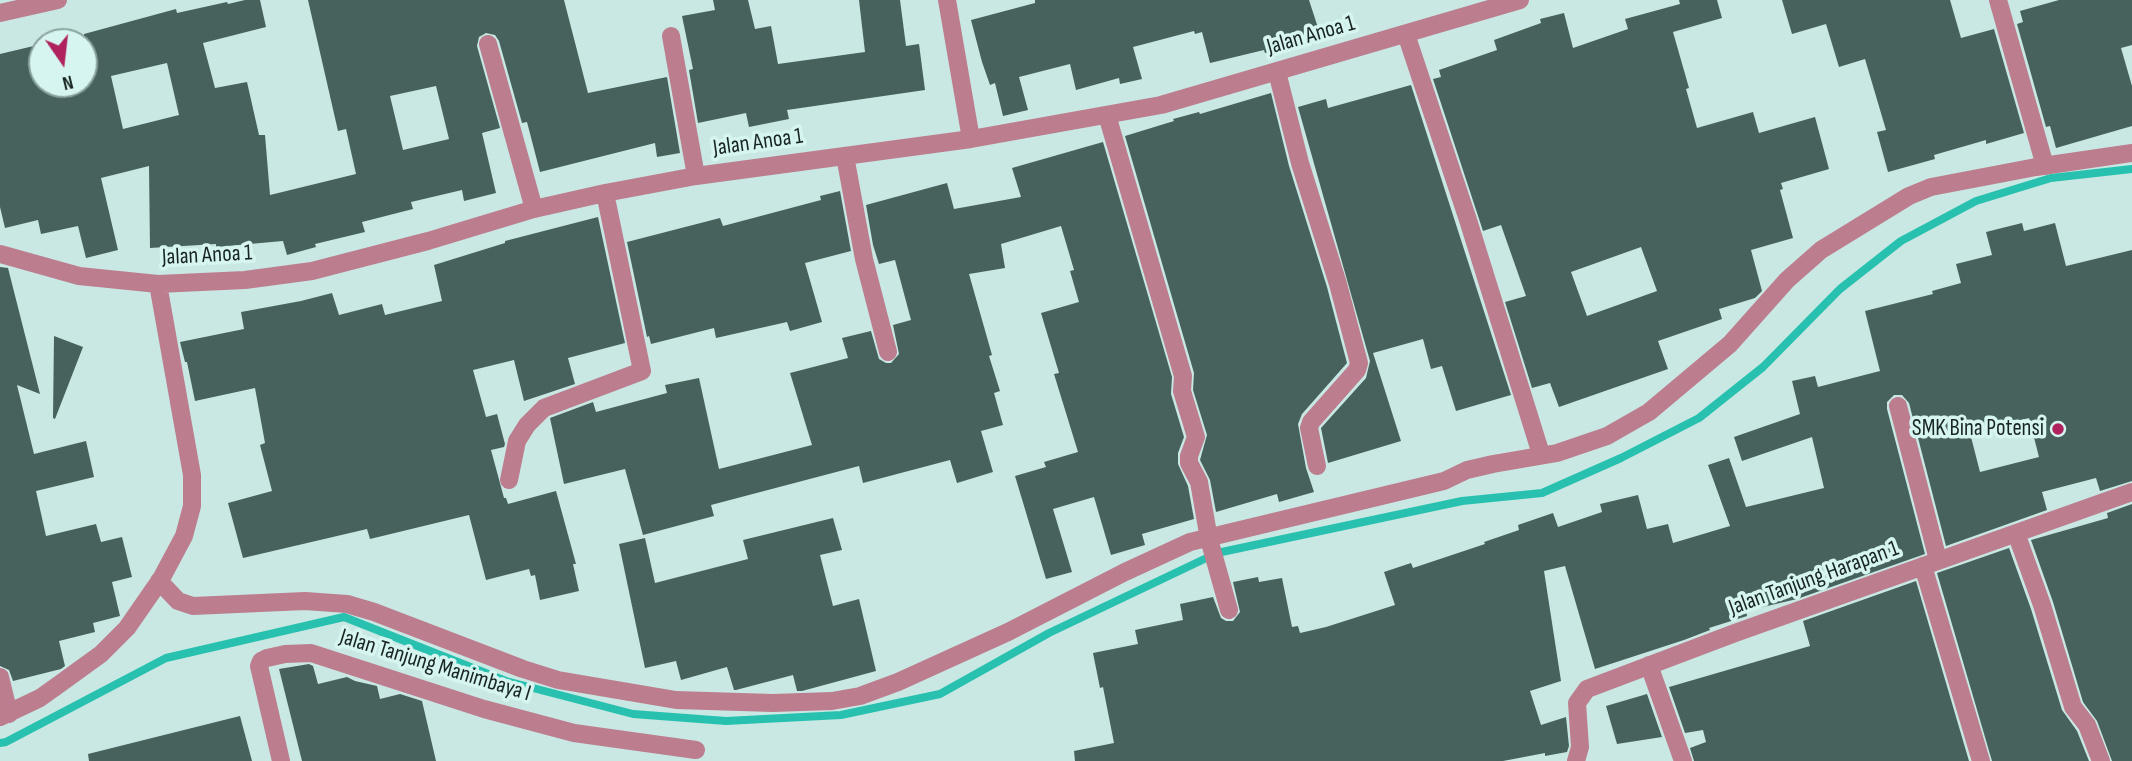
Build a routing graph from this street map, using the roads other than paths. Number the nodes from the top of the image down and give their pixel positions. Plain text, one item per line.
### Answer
1 (58, 0) edge
2 (947, 0) edge
3 (1520, 0) edge
4 (1998, 0) edge
5 (0, 13) edge
6 (1406, 34) junction
7 (671, 36) dead end
8 (488, 44) dead end
9 (1277, 72) junction
10 (1107, 115) junction
11 (971, 139) junction
12 (2132, 153) edge
13 (845, 156) junction
14 (2045, 166) junction
15 (696, 176) junction
16 (606, 193) junction
17 (534, 209) junction
18 (0, 254) edge
19 (158, 284) junction
20 (888, 352) dead end
21 (1898, 406) dead end
22 (1541, 454) junction
23 (1317, 466) dead end
24 (509, 480) dead end
25 (2132, 492) edge
26 (2016, 533) junction
27 (1210, 542) junction
28 (1931, 563) junction
29 (159, 581) junction
30 (1229, 610) dead end
31 (1649, 665) junction
32 (0, 677) edge
33 (5, 716) edge
34 (696, 750) dead end
35 (281, 761) edge
36 (1576, 761) edge
37 (1683, 761) edge
38 (1981, 761) edge
39 (2101, 761) edge

1 - 5 street
2 - 11 street
3 - 6 street, Jalan Anoa 1
4 - 14 street
6 - 9 street, Jalan Anoa 1
6 - 22 street
7 - 15 street
8 - 17 street
9 - 10 street, Jalan Anoa 1
9 - 23 street
10 - 11 street, Jalan Anoa 1
10 - 27 street
11 - 13 street, Jalan Anoa 1
12 - 14 street
13 - 15 street, Jalan Anoa 1
13 - 20 street
14 - 22 street
15 - 16 street, Jalan Anoa 1
16 - 17 street, Jalan Anoa 1
16 - 24 street
17 - 19 street, Jalan Anoa 1
18 - 19 street, Jalan Anoa 1
19 - 29 street
21 - 28 street
22 - 27 street
25 - 26 street, Jalan Tanjung Harapan 1
26 - 28 street, Jalan Tanjung Harapan 1
26 - 39 street
27 - 29 street
27 - 30 street
28 - 31 street, Jalan Tanjung Harapan 1
28 - 38 street
29 - 33 street
31 - 36 street, Jalan Tanjung Harapan 1
31 - 37 street
32 - 33 street
34 - 35 street, Jalan Tanjung Manimbaya I

